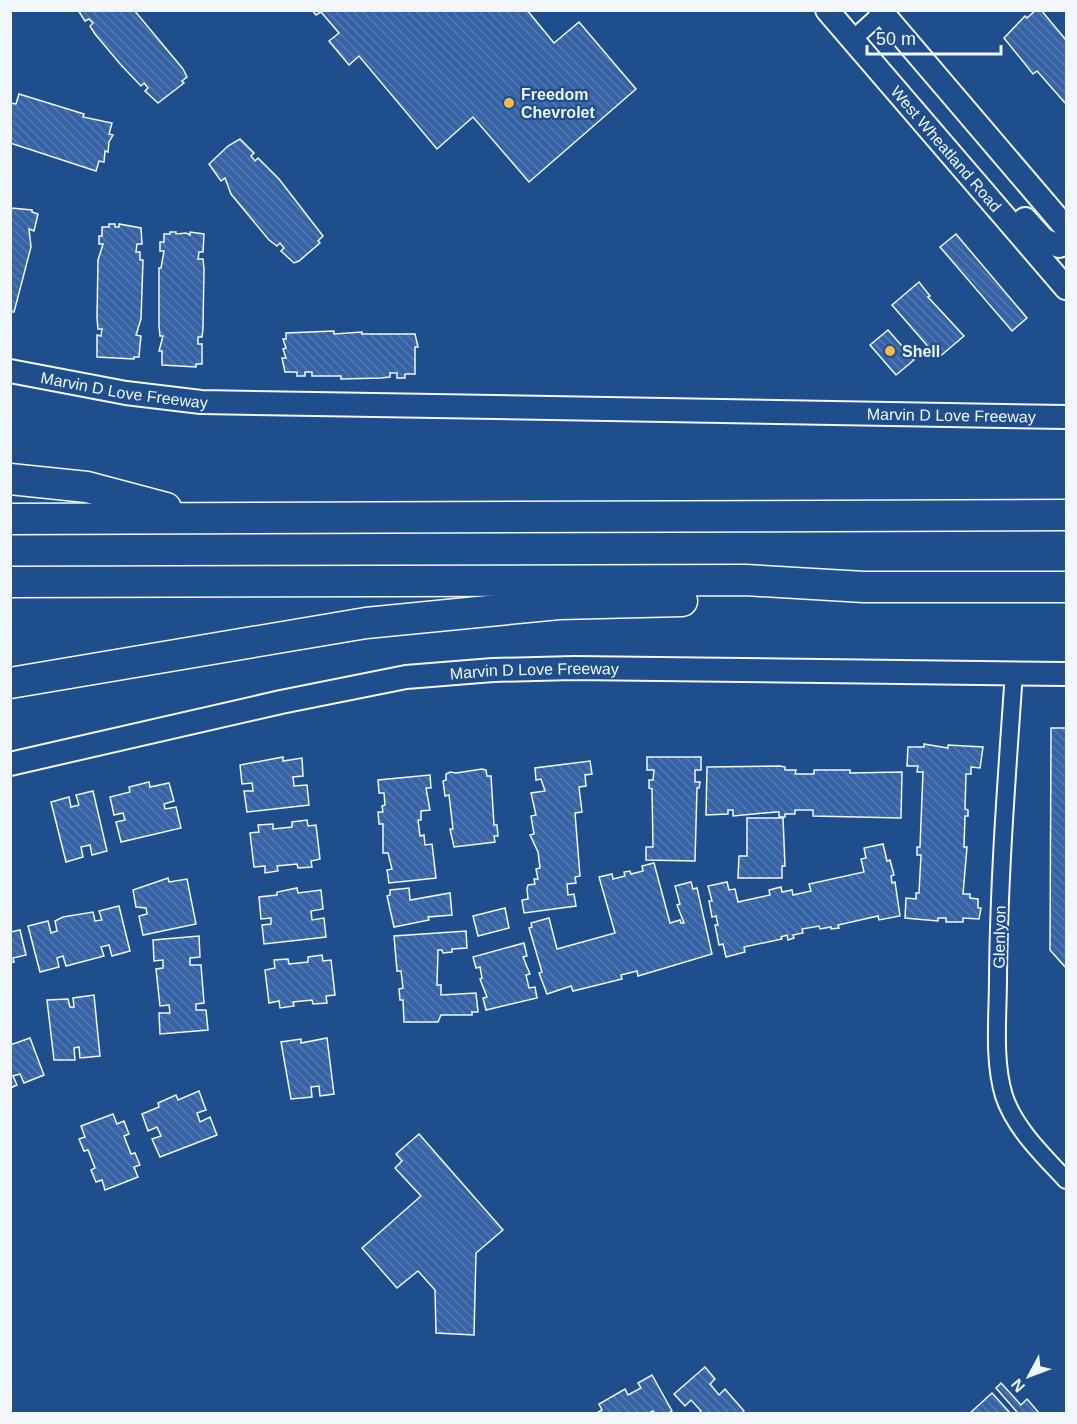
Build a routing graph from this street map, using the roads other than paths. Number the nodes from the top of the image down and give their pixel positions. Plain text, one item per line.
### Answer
1 (827, 10) edge
2 (882, 11) edge
3 (852, 40) junction
4 (960, 165) junction
5 (1066, 228) edge
6 (1066, 243) edge
7 (1066, 288) edge
8 (10, 371) edge
9 (1066, 417) edge
10 (10, 479) edge
11 (1066, 515) edge
12 (10, 519) edge
13 (208, 519) junction
14 (10, 582) edge
15 (864, 587) junction
16 (1066, 587) edge
17 (1014, 672) junction
18 (1066, 674) edge
19 (10, 683) edge
20 (10, 764) edge
21 (1066, 1180) edge

1 - 3 main road, West Wheatland Road
2 - 3 street
2 - 5 main road
3 - 4 main road, West Wheatland Road
4 - 6 main road
4 - 7 main road, West Wheatland Road
8 - 9 main road, Marvin D Love Freeway
10 - 13 highway
11 - 13 highway
12 - 13 highway
14 - 15 highway
15 - 16 highway
15 - 19 highway
17 - 18 main road, Marvin D Love Freeway
17 - 20 main road, Marvin D Love Freeway
17 - 21 street, Glenlyon

